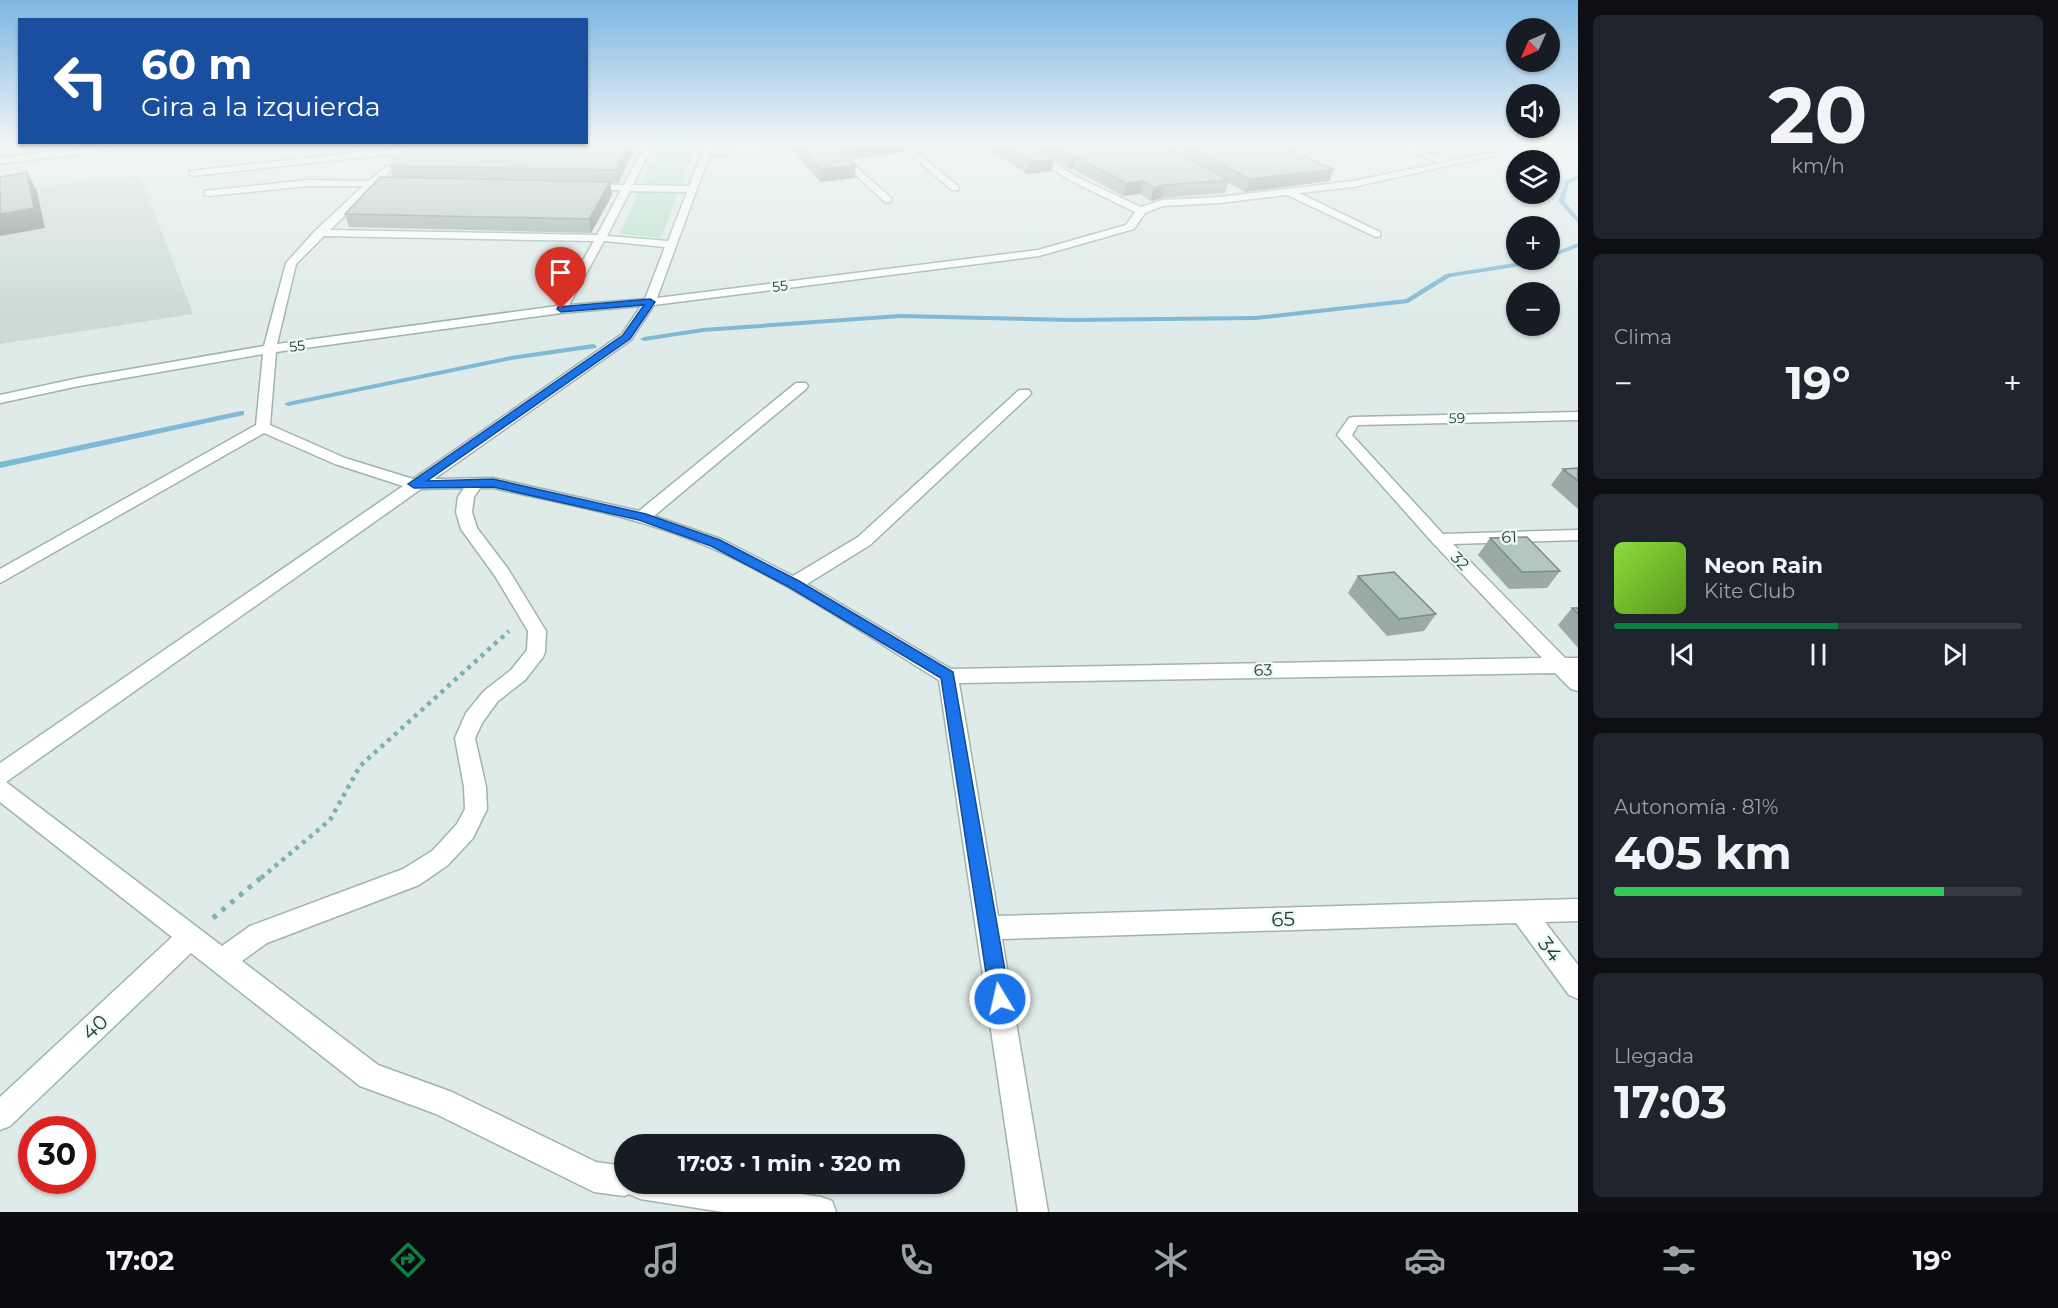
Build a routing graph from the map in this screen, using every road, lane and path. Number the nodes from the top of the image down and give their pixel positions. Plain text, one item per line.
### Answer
1 (355, 200) edge
2 (621, 200) edge
3 (690, 200) edge
4 (1118, 200) edge
5 (1218, 200) edge
6 (1305, 200) edge
7 (1141, 211) junction
8 (320, 233) junction
9 (1376, 234) dead end
10 (602, 238) junction
11 (673, 245) junction
12 (650, 302) junction
13 (561, 309) junction
14 (270, 350) junction
15 (801, 386) dead end
16 (1024, 393) dead end
17 (0, 399) edge
18 (1578, 416) edge
19 (263, 428) junction
20 (1344, 435) joint
21 (475, 483) junction
22 (414, 484) junction
23 (642, 517) junction
24 (1578, 535) edge
25 (1439, 539) junction
26 (0, 577) edge
27 (794, 584) junction
28 (528, 615) junction
29 (1569, 666) edge
30 (948, 675) junction
31 (1578, 684) edge
32 (0, 775) edge
33 (0, 789) edge
34 (1578, 910) edge
35 (1522, 912) junction
36 (989, 928) junction
37 (190, 937) junction
38 (221, 962) junction
39 (1578, 986) edge
40 (0, 1116) edge
41 (614, 1180) edge
42 (705, 1194) edge
43 (821, 1212) edge
44 (1033, 1212) edge

1 - 8 street
2 - 10 street
3 - 11 street
4 - 7 street
5 - 7 street, 55
6 - 9 street
7 - 12 street, 55
8 - 10 street
8 - 14 street
10 - 11 street
10 - 13 street
11 - 12 street
12 - 13 street, 55
12 - 22 street
13 - 14 street, 55
14 - 17 street, 55
14 - 19 street
15 - 23 street
16 - 27 street
18 - 20 street, 59
19 - 22 street
19 - 26 street
20 - 25 street, 32
21 - 22 street
21 - 23 street
21 - 28 street
22 - 32 street
23 - 27 street
24 - 25 street, 61
25 - 29 street, 32
27 - 30 street
28 - 37 path
28 - 38 street
29 - 30 street, 63
29 - 31 street, 32
30 - 36 street
33 - 37 street
34 - 35 street, 65
35 - 36 street, 65
35 - 39 street, 34
36 - 44 street
37 - 38 street
37 - 40 street, 40
38 - 41 street
42 - 43 street

